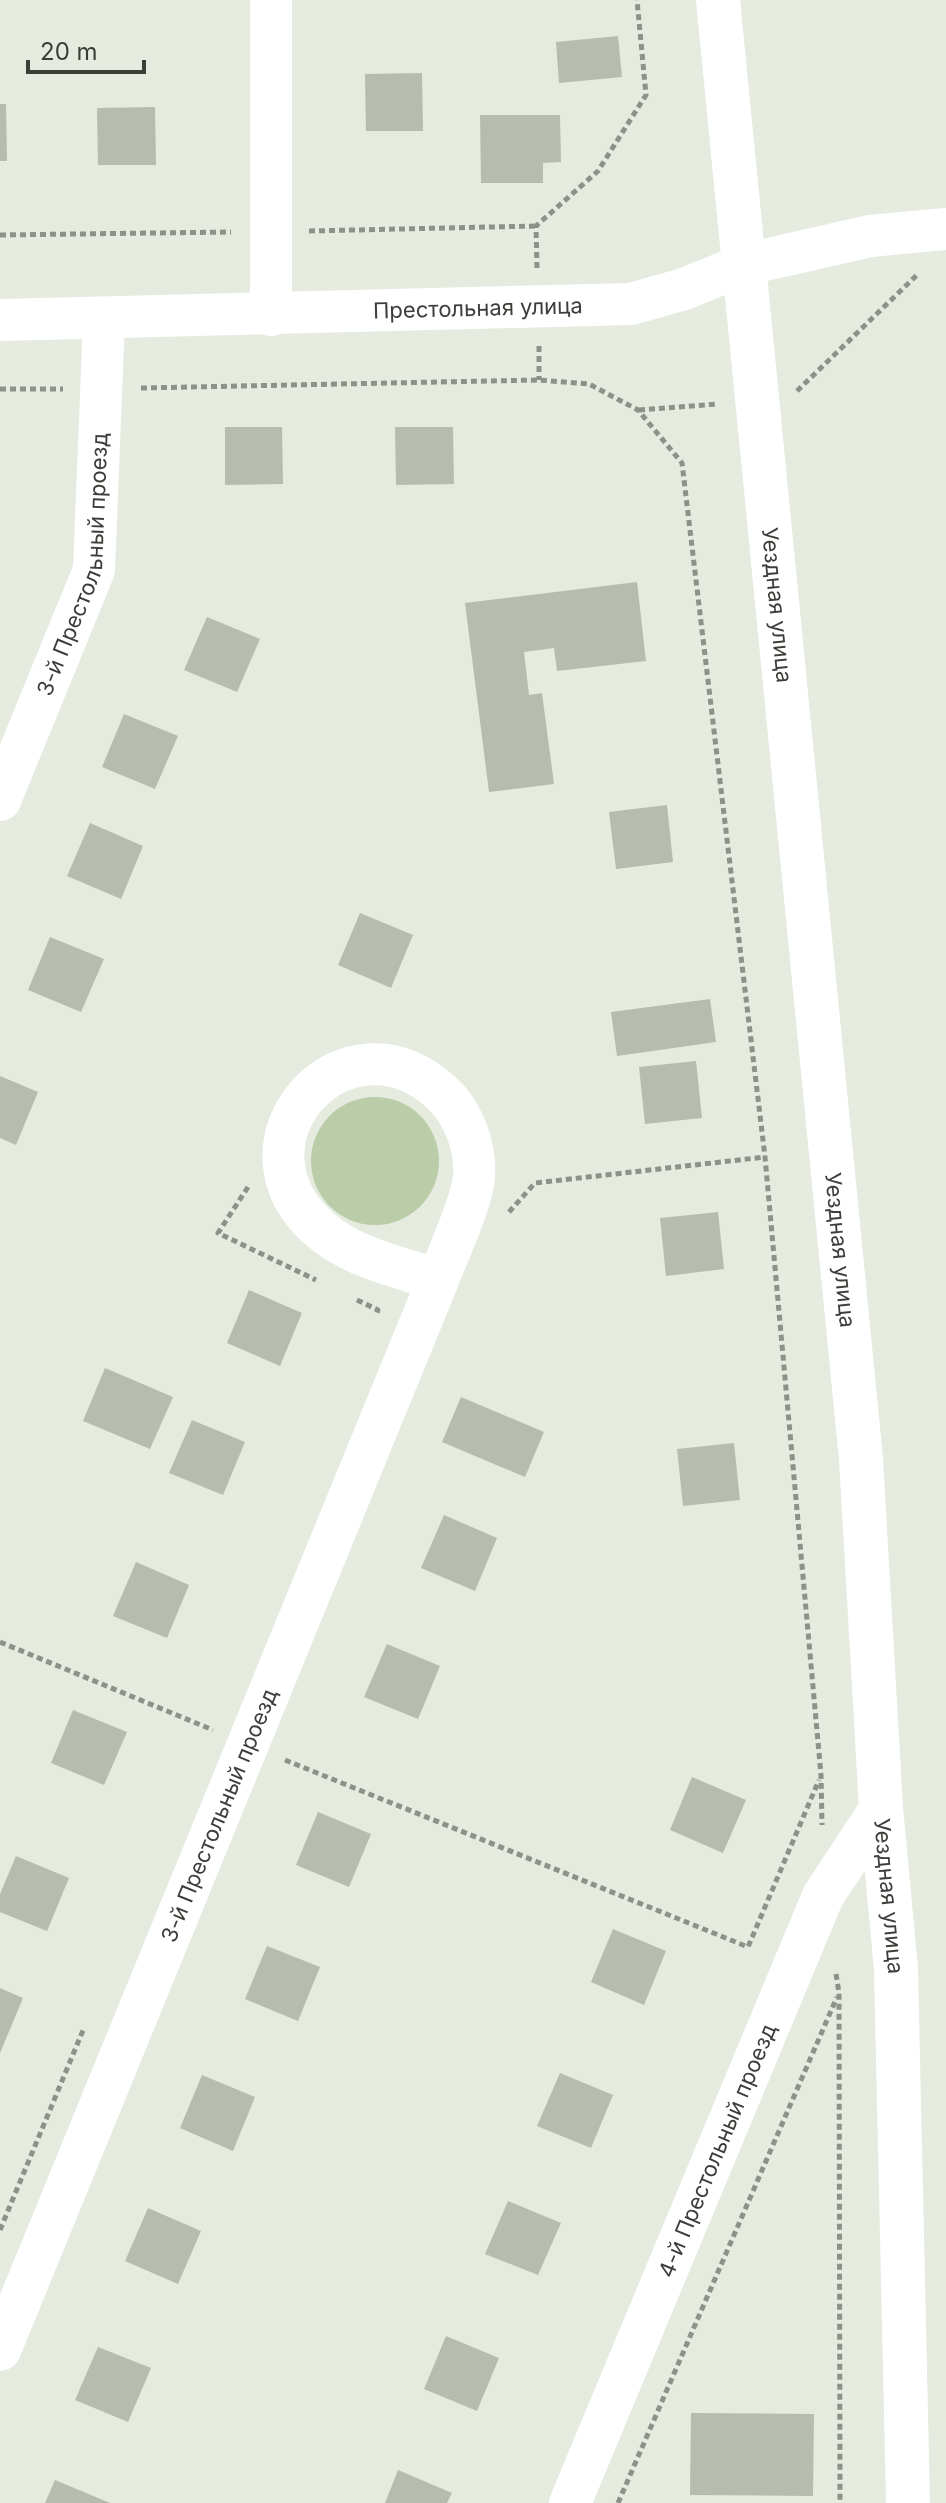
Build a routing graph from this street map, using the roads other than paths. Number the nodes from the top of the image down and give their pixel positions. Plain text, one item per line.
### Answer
1 (271, 0) edge
2 (718, 0) edge
3 (946, 229) edge
4 (743, 265) junction
5 (271, 315) junction
6 (104, 319) junction
7 (0, 320) edge
8 (0, 800) edge
9 (438, 1280) junction
10 (881, 1808) junction
11 (0, 2350) edge
12 (570, 2503) edge
13 (908, 2503) edge

1 - 5 street
2 - 4 street, Уездная улица
3 - 4 street, Престольная улица
4 - 5 street, Престольная улица
4 - 10 street, Уездная улица
5 - 6 street, Престольная улица
6 - 7 street, Престольная улица
6 - 8 street, 3-й Престольный проезд
9 - 9 street, 3-й Престольный проезд
9 - 11 street, 3-й Престольный проезд
10 - 12 street, 4-й Престольный проезд
10 - 13 street, Уездная улица

